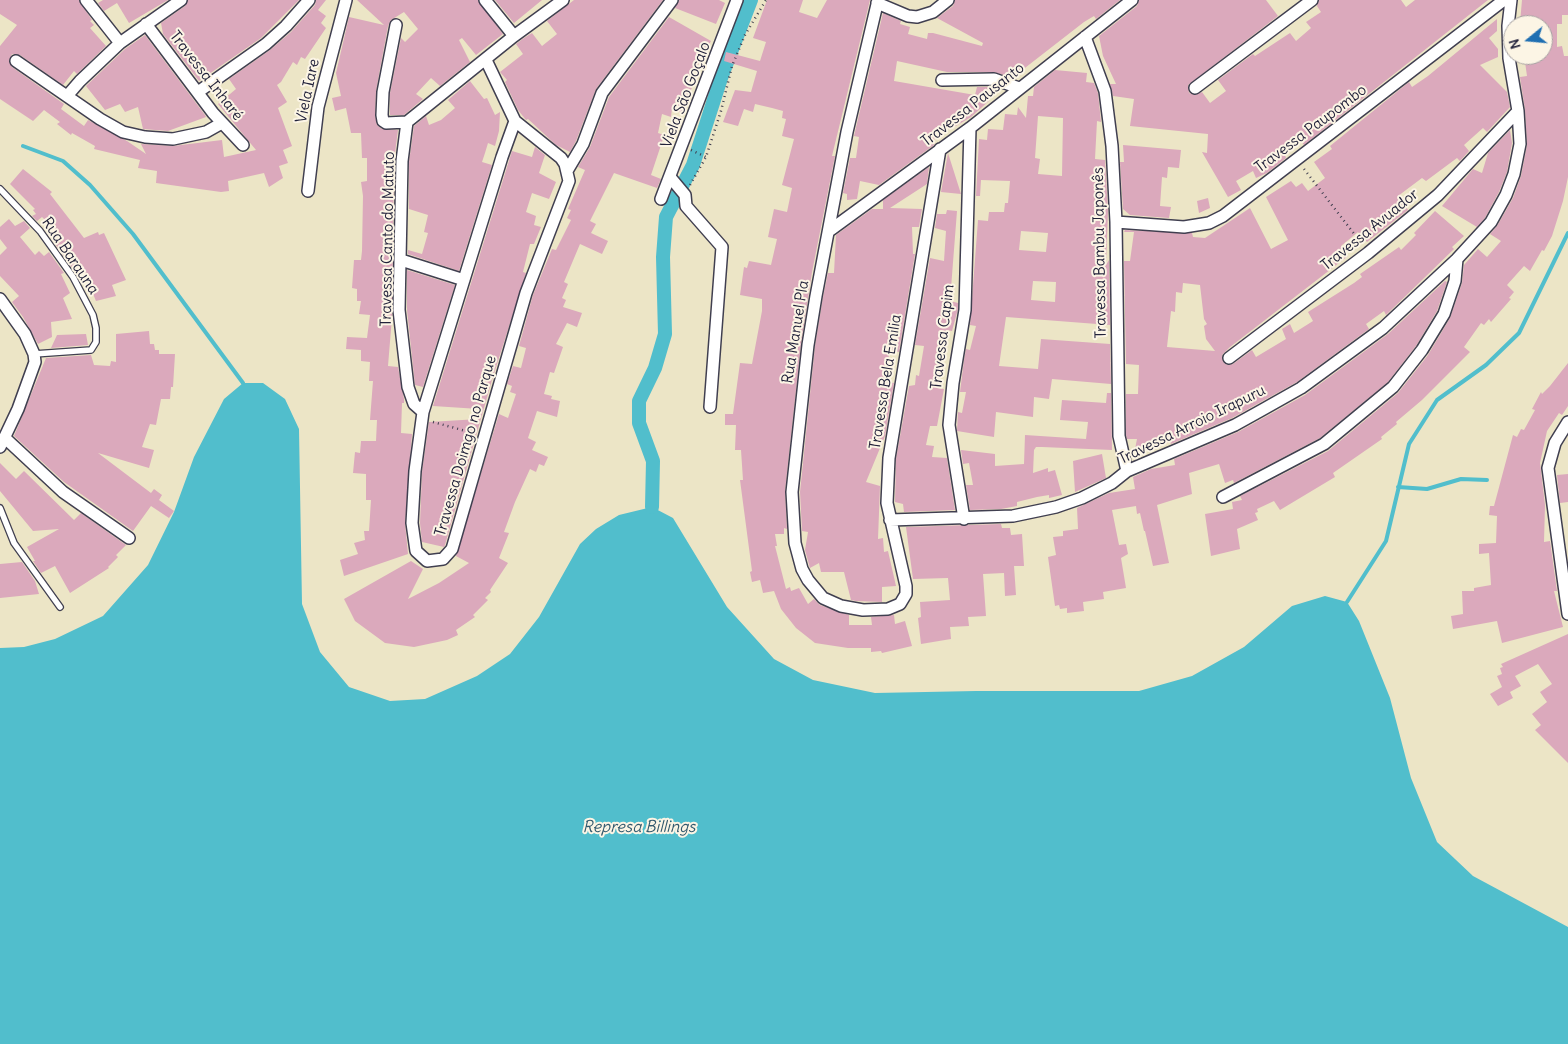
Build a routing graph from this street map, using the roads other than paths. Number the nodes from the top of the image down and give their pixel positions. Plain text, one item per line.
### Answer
1 (86, 0) edge
2 (181, 0) edge
3 (309, 0) edge
4 (346, 0) edge
5 (485, 0) edge
6 (563, 0) edge
7 (672, 0) edge
8 (737, 0) edge
9 (948, 0) edge
10 (1132, 0) edge
11 (1312, 0) edge
12 (1504, 0) edge
13 (1510, 0) edge
14 (878, 2) edge
15 (146, 24) junction
16 (396, 25) dead end
17 (514, 36) junction
18 (1086, 37) junction
19 (120, 43) junction
20 (486, 60) junction
21 (16, 61) dead end
22 (942, 80) dead end
23 (1020, 88) junction
24 (1195, 88) dead end
25 (198, 92) junction
26 (67, 96) junction
27 (1518, 111) junction
28 (515, 121) junction
29 (407, 122) junction
30 (222, 123) junction
31 (970, 128) junction
32 (243, 145) dead end
33 (940, 149) junction
34 (567, 171) junction
35 (671, 178) junction
36 (0, 189) edge
37 (308, 190) dead end
38 (661, 199) dead end
39 (1116, 222) junction
40 (829, 231) junction
41 (1457, 259) junction
42 (401, 260) junction
43 (464, 280) junction
44 (0, 299) edge
45 (34, 354) junction
46 (1229, 358) dead end
47 (710, 407) dead end
48 (423, 415) junction
49 (1568, 422) edge
50 (2, 442) edge
51 (1127, 471) junction
52 (1223, 497) dead end
53 (0, 508) edge
54 (964, 519) junction
55 (890, 520) junction
56 (129, 538) dead end
57 (60, 607) dead end
58 (888, 609) joint
59 (1568, 614) edge

1 - 19 street
2 - 15 street
3 - 25 street
4 - 37 street, Viela Iare
5 - 17 street
6 - 17 street
7 - 34 street
8 - 35 street, Viela São Goçalo
9 - 14 street
10 - 18 street, Travessa Pausanto
11 - 24 street
12 - 39 street, Travessa Paupombo
13 - 27 street, Travessa Arroio Irapuru
14 - 40 street, Rua Manuel Pla
15 - 19 street
15 - 25 street, Travessa Inharé
16 - 29 street
17 - 20 street
18 - 23 street, Travessa Pausanto
18 - 39 street, Travessa Bambu Japonês
19 - 26 street
20 - 28 street
20 - 29 street
21 - 26 street
22 - 23 street
23 - 31 street, Travessa Pausanto
25 - 30 street, Travessa Inharé
26 - 30 street
27 - 41 street, Travessa Arroio Irapuru
27 - 46 street, Travessa Avuador
28 - 34 street
28 - 43 street, Travessa Doimgo no Parque
29 - 42 street, Travessa Canto do Matuto
30 - 32 street, Travessa Inharé
31 - 33 street, Travessa Pausanto
31 - 54 street, Travessa Capim
33 - 40 street, Travessa Pausanto
33 - 55 street, Travessa Bela Emília
34 - 48 street, Travessa Doimgo no Parque
35 - 38 street, Viela São Goçalo
35 - 47 street
36 - 45 lane, Rua Barauna
39 - 51 street, Travessa Bambu Japonês
40 - 58 street, Rua Manuel Pla
41 - 51 street, Travessa Arroio Irapuru
41 - 52 street
42 - 43 street
42 - 48 street, Travessa Canto do Matuto
43 - 48 street, Travessa Doimgo no Parque
44 - 45 street
45 - 50 street
49 - 59 street
50 - 56 street
51 - 54 street, Travessa Arroio Irapuru
53 - 57 lane
54 - 55 street, Travessa Arroio Irapuru
55 - 58 street, Travessa Bela Emília

